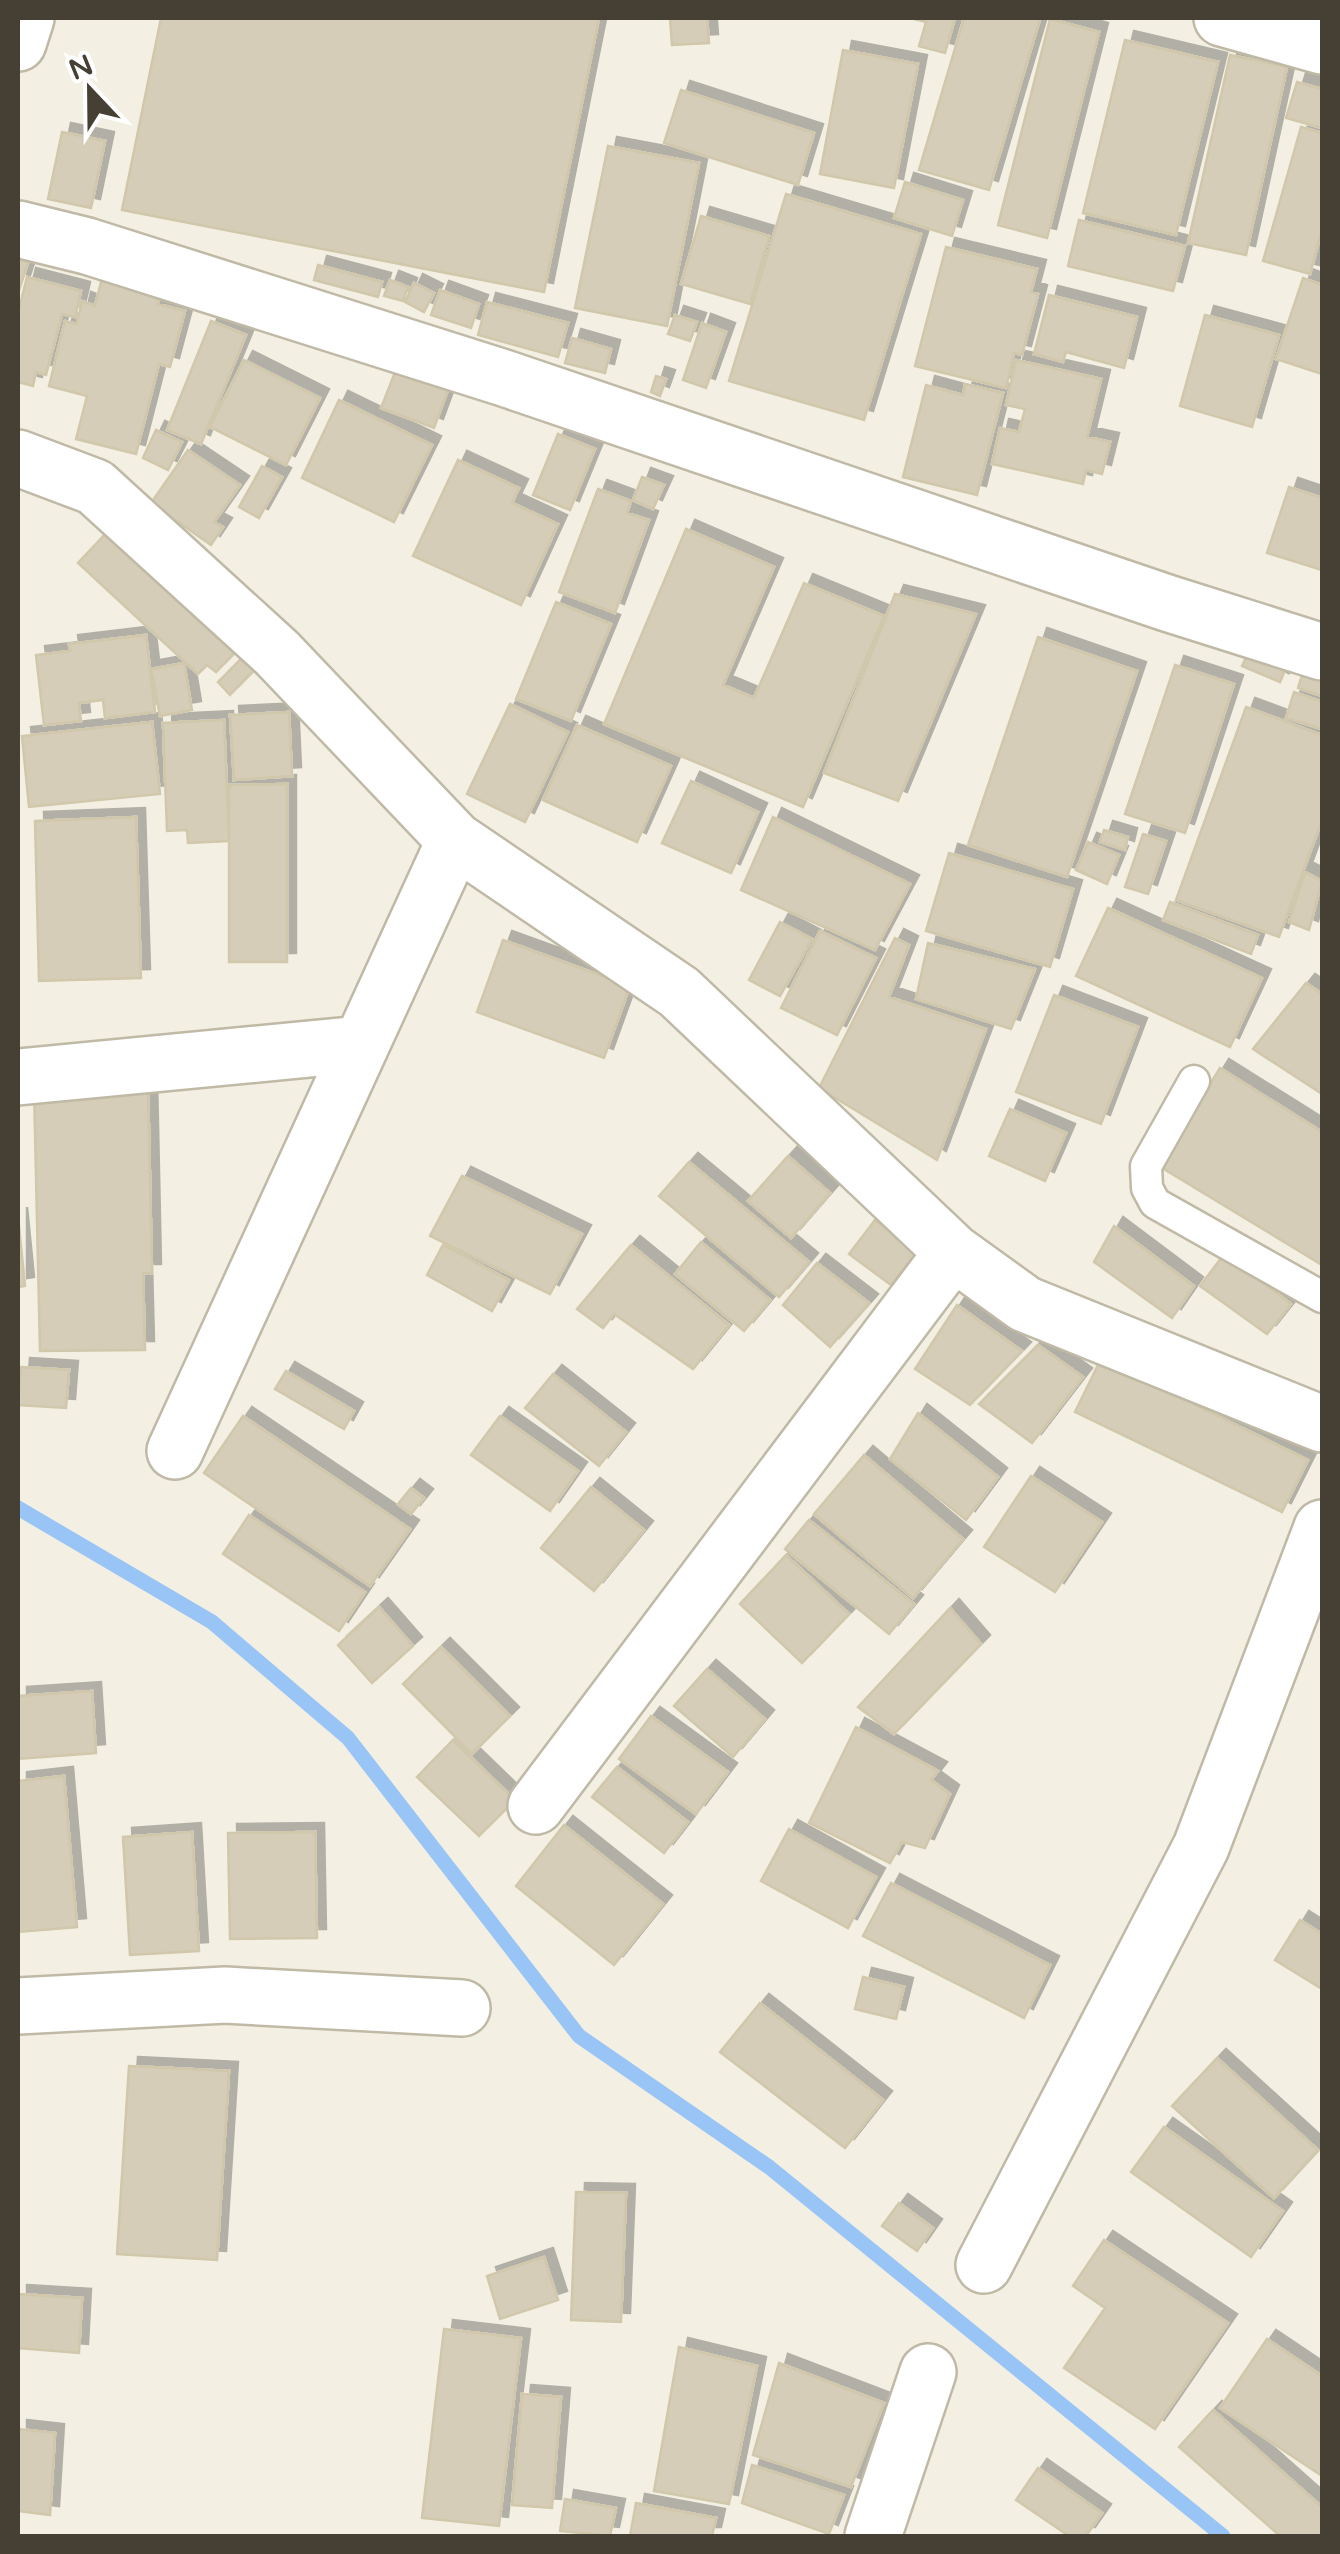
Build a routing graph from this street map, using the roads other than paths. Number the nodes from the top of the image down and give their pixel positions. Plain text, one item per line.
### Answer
1 (26, 18) edge
2 (1222, 18) edge
3 (18, 44) edge
4 (1322, 46) edge
5 (18, 229) edge
6 (18, 458) edge
7 (1322, 652) edge
8 (456, 840) junction
9 (361, 1044) junction
10 (18, 1077) edge
11 (1194, 1081) dead end
12 (953, 1252) junction
13 (1322, 1297) edge
14 (1322, 1424) edge
15 (175, 1451) dead end
16 (1322, 1528) edge
17 (536, 1806) dead end
18 (18, 2006) edge
19 (462, 2008) dead end
20 (984, 2265) dead end
21 (928, 2372) dead end
22 (873, 2536) edge

1 - 3 street
2 - 4 street
5 - 7 street
6 - 8 street
8 - 9 street
8 - 12 street
9 - 10 street
9 - 15 street
11 - 13 lane
12 - 14 street
12 - 17 street
16 - 20 street
18 - 19 street
21 - 22 street

